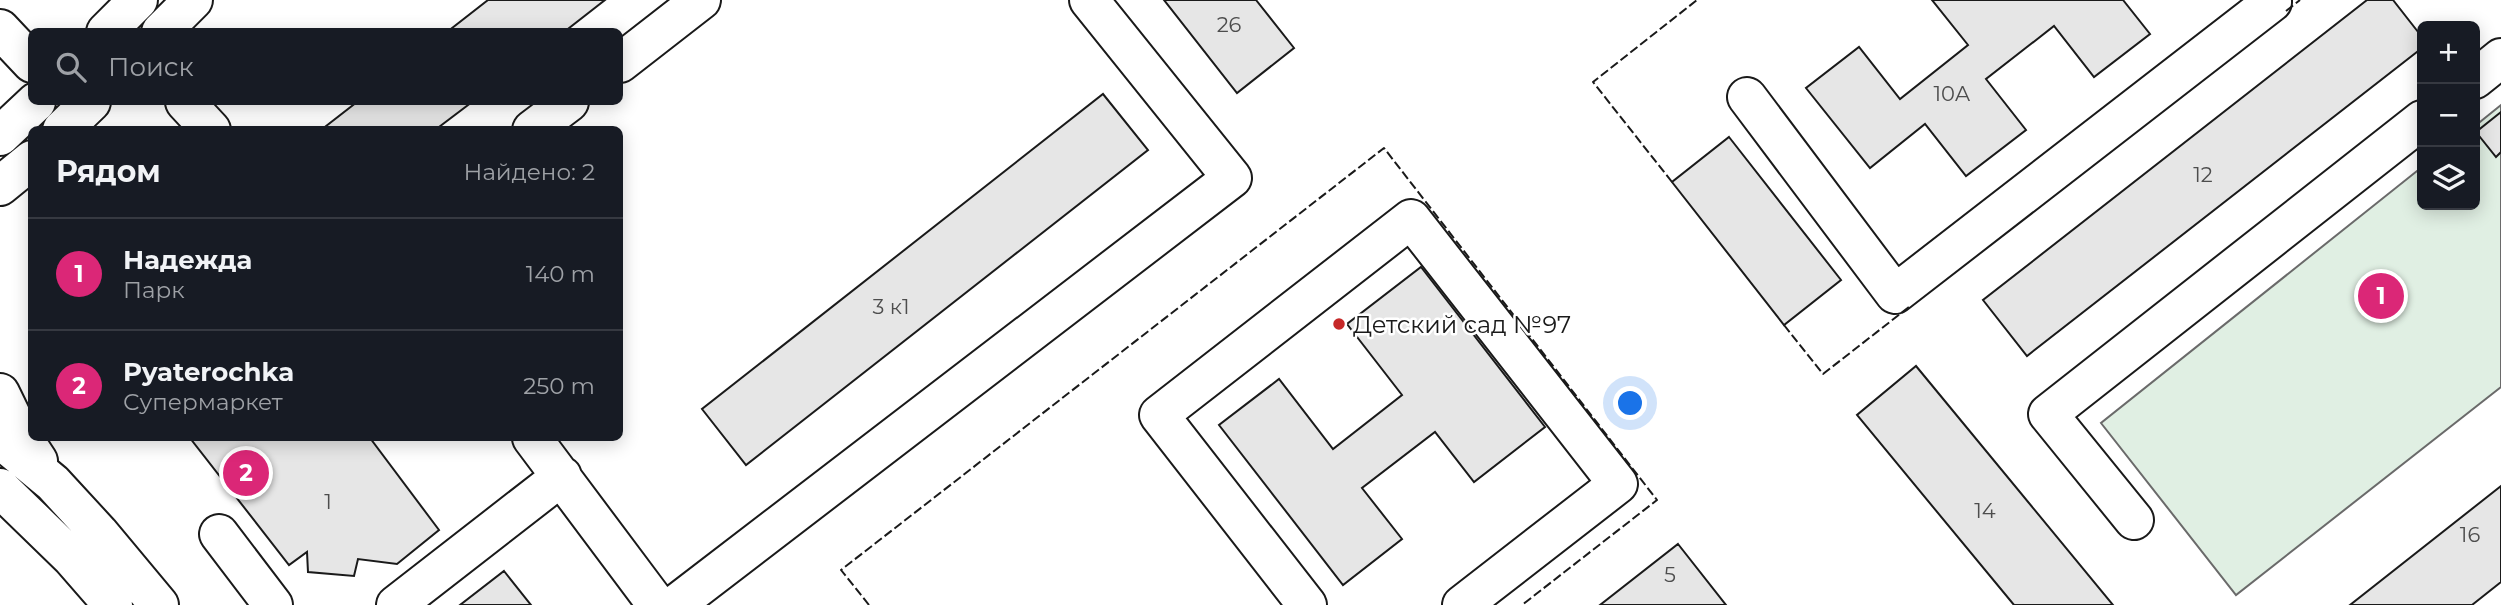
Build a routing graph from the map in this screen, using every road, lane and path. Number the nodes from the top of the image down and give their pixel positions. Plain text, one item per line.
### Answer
1 (138, 0) edge
2 (193, 0) edge
3 (701, 0) edge
4 (1089, 0) edge
5 (2271, 0) edge
6 (113, 28) edge
7 (165, 28) edge
8 (0, 29) edge
9 (2501, 58) edge
10 (28, 59) edge
11 (623, 61) edge
12 (2480, 75) edge
13 (1747, 97) dead end
14 (33, 105) edge
15 (189, 105) edge
16 (565, 105) edge
17 (2417, 124) edge
18 (207, 126) edge
19 (537, 126) edge
20 (0, 136) edge
21 (0, 393) edge
22 (0, 439) edge
23 (534, 441) edge
24 (562, 476) junction
25 (52, 483) junction
26 (0, 488) edge
27 (2134, 520) dead end
28 (219, 534) dead end
29 (113, 605) edge
30 (159, 605) edge
31 (273, 605) edge
32 (396, 605) edge
33 (657, 605) edge
34 (675, 605) edge
35 (1307, 605) edge
36 (1462, 605) edge

1 - 6 main road
2 - 7 main road
3 - 11 main road
4 - 34 main road
5 - 13 main road
8 - 10 main road
9 - 12 main road
14 - 20 main road
15 - 18 main road
16 - 19 main road
17 - 27 main road
21 - 25 main road
22 - 25 main road
23 - 24 main road
24 - 32 main road
24 - 33 main road
25 - 30 main road
26 - 29 main road
28 - 31 main road
35 - 36 main road

